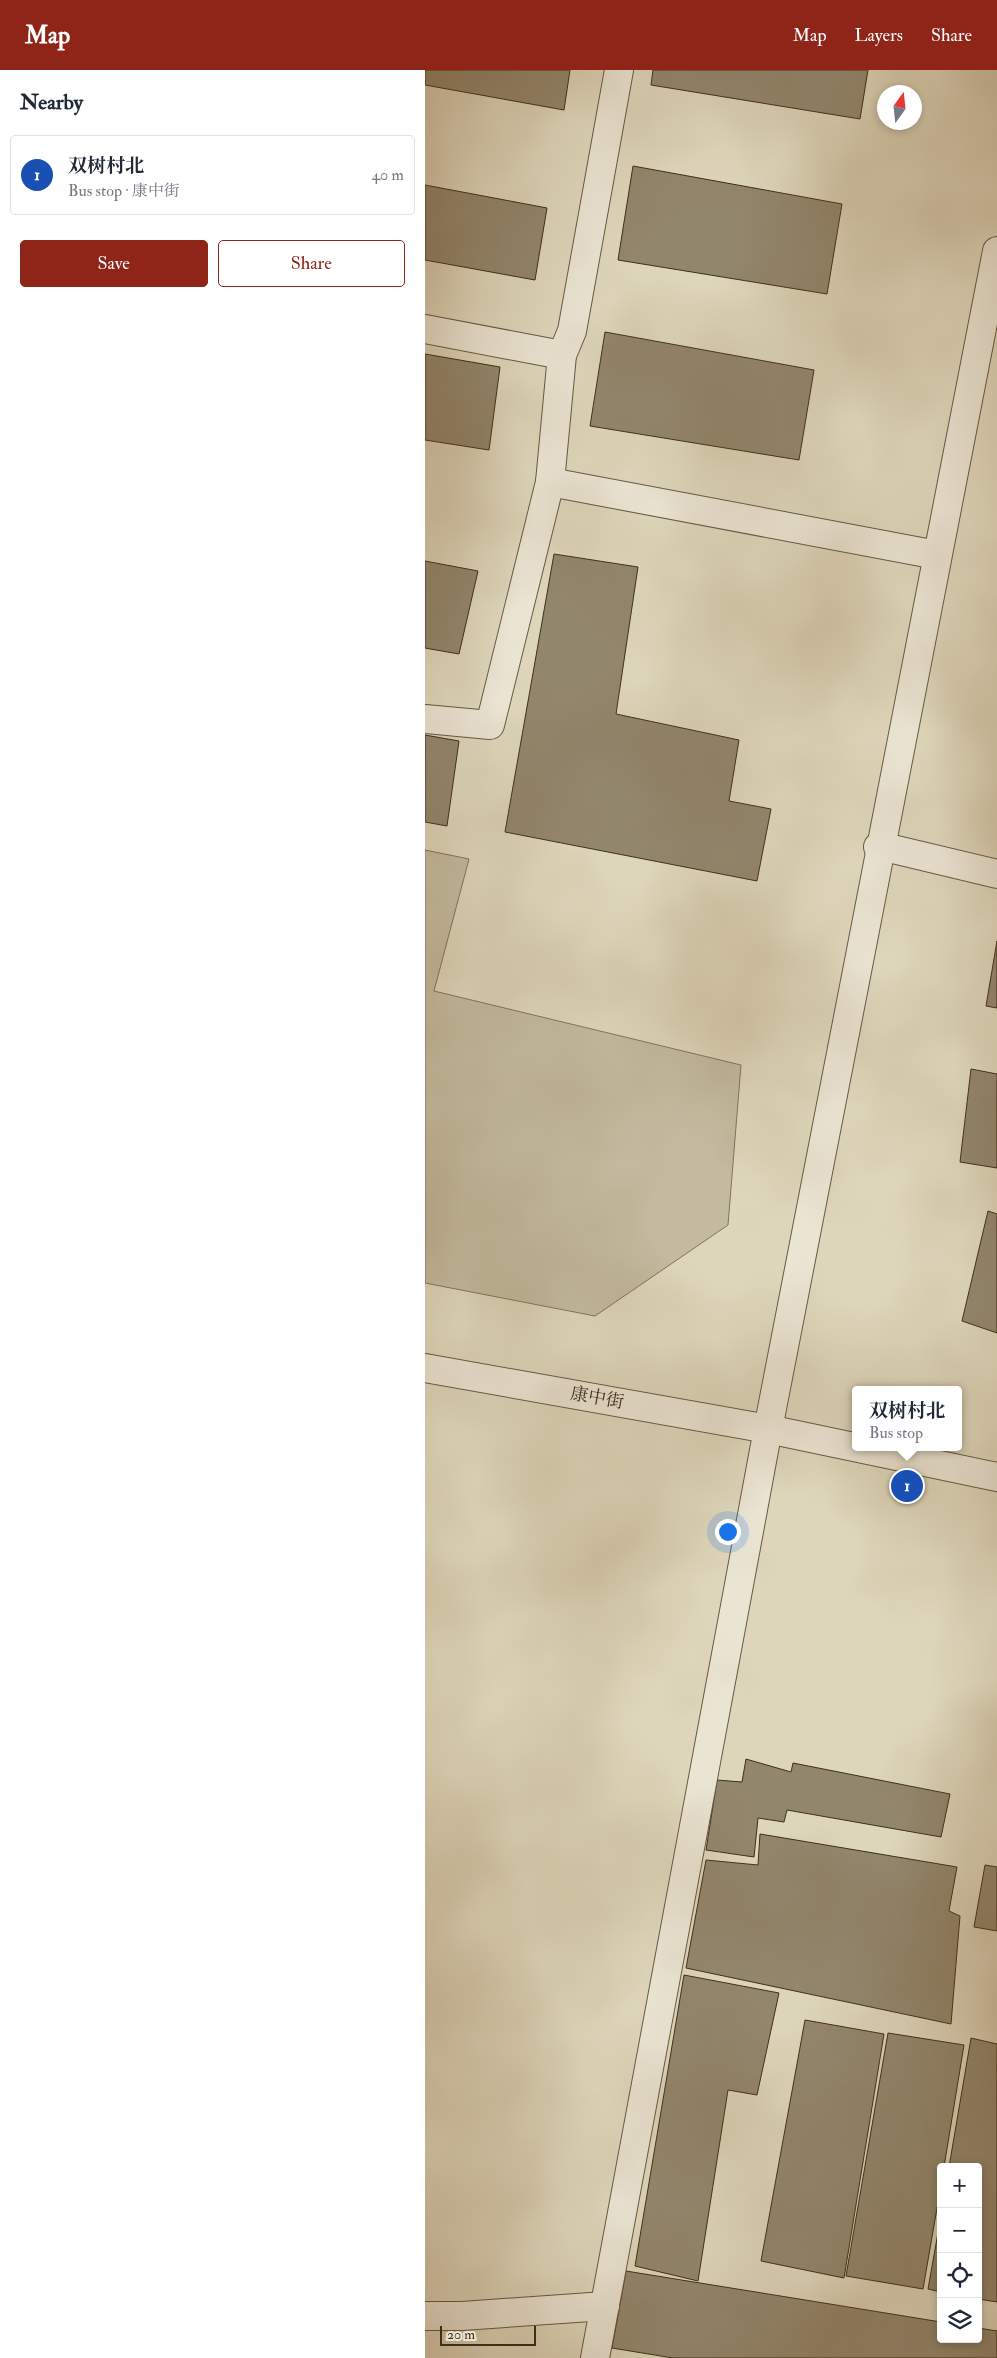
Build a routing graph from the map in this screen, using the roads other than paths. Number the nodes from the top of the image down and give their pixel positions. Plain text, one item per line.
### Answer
1 (619, 70) edge
2 (997, 252) edge
3 (425, 329) edge
4 (562, 355) junction
5 (550, 482) junction
6 (937, 554) junction
7 (425, 719) edge
8 (879, 846) junction
9 (997, 874) edge
10 (425, 1368) edge
11 (768, 1429) junction
12 (852, 1447) edge
13 (873, 1451) edge
14 (997, 1477) edge
15 (605, 2306) junction
16 (425, 2316) edge
17 (595, 2358) edge

1 - 4 street
2 - 6 street
3 - 4 street
4 - 5 street
5 - 6 street
5 - 7 street
6 - 8 street
8 - 9 street
8 - 11 street
10 - 11 street, 康中街
11 - 12 street, 康中街
11 - 15 street
13 - 14 street, 康中街
15 - 16 street
15 - 17 street

